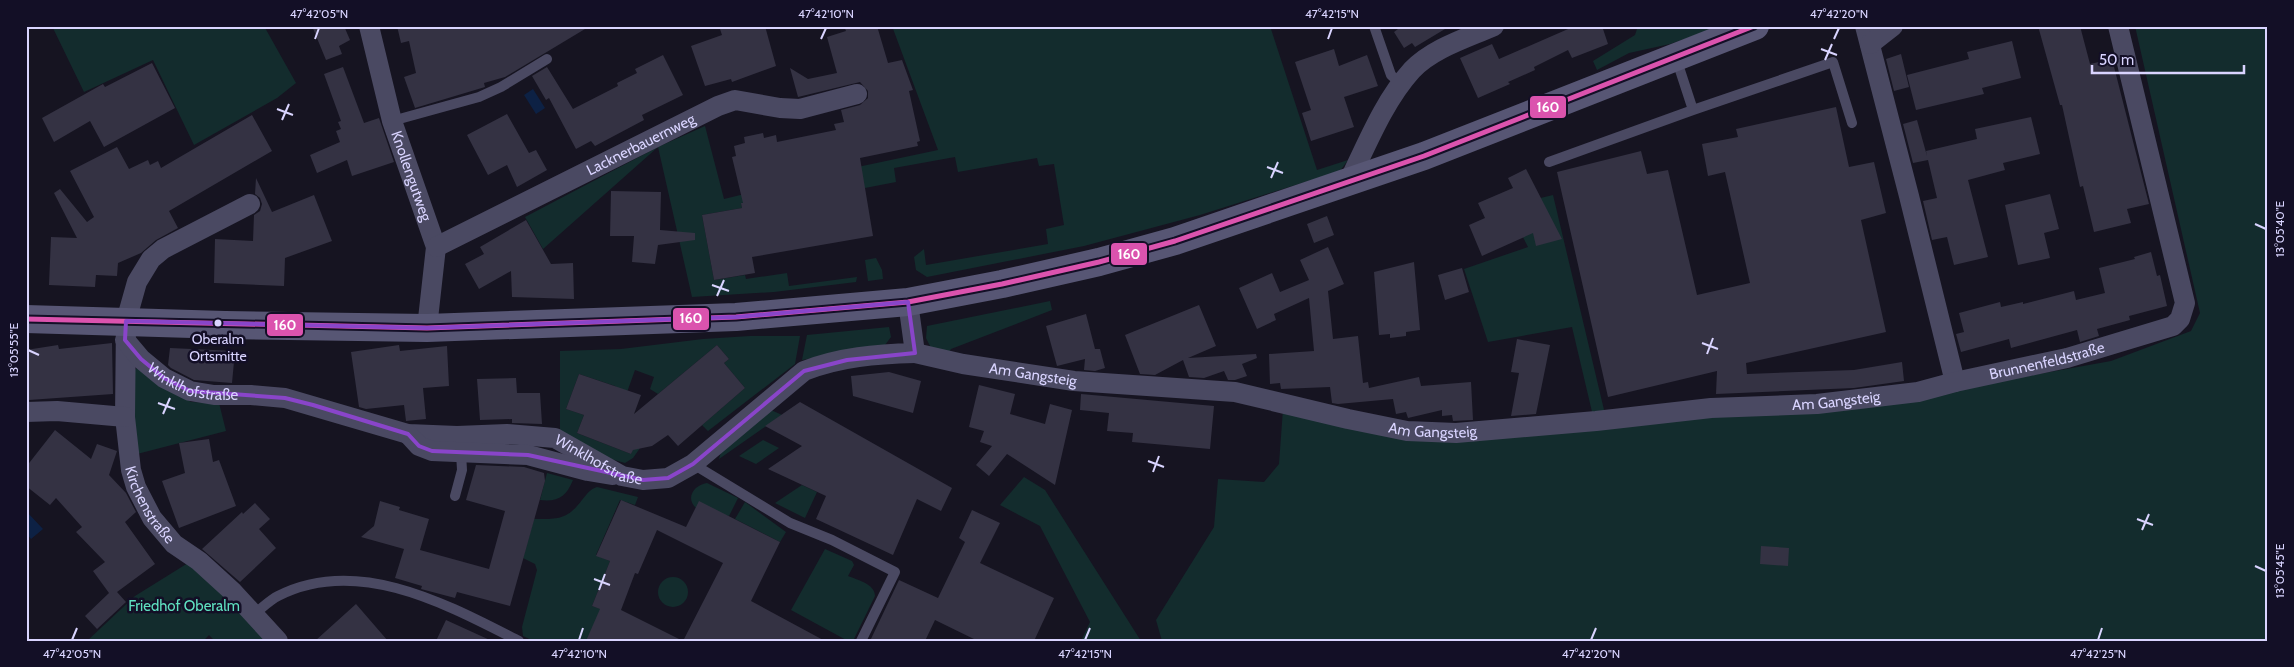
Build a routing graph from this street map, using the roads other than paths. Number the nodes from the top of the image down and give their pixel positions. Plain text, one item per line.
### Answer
1 (369, 26) edge
2 (1374, 26) edge
3 (1494, 26) edge
4 (1755, 26) edge
5 (1893, 26) edge
6 (2118, 26) edge
7 (1867, 35) edge
8 (1676, 58) junction
9 (547, 60) dead end
10 (1402, 84) junction
11 (857, 94) dead end
12 (1692, 110) junction
13 (392, 121) junction
14 (1852, 123) dead end
15 (1549, 162) dead end
16 (1349, 181) junction
17 (250, 204) dead end
18 (436, 247) junction
19 (908, 302) junction
20 (26, 319) edge
21 (427, 328) junction
22 (126, 330) junction
23 (915, 353) junction
24 (1954, 382) junction
25 (26, 412) edge
26 (125, 417) junction
27 (408, 434) junction
28 (461, 452) junction
29 (693, 464) junction
30 (622, 476) junction
31 (454, 496) dead end
32 (254, 614) junction
33 (278, 641) edge
34 (519, 641) edge
35 (861, 641) edge

1 - 13 street, Knollengutweg
2 - 10 lane
3 - 10 street
4 - 8 main road
5 - 7 street
6 - 24 street, Brunnenfeldstraße
7 - 24 street
8 - 12 lane
8 - 16 main road
9 - 13 lane
10 - 16 street
11 - 18 street, Lacknerbauernweg
12 - 14 lane
12 - 15 lane
13 - 18 street, Knollengutweg
16 - 19 main road
17 - 22 street, Kirchenstraße
18 - 21 street, Knollengutweg
19 - 21 main road
19 - 23 street
20 - 22 main road
21 - 22 main road
22 - 26 street, Kirchenstraße
22 - 27 street, Winklhofstraße
23 - 24 street, Am Gangsteig
23 - 29 street, Winklhofstraße
25 - 26 street
26 - 32 street, Kirchenstraße
27 - 28 street
27 - 30 street, Winklhofstraße
28 - 30 street
28 - 31 lane
29 - 30 street, Winklhofstraße
29 - 35 lane
32 - 33 street, Kirchenstraße
32 - 34 lane

